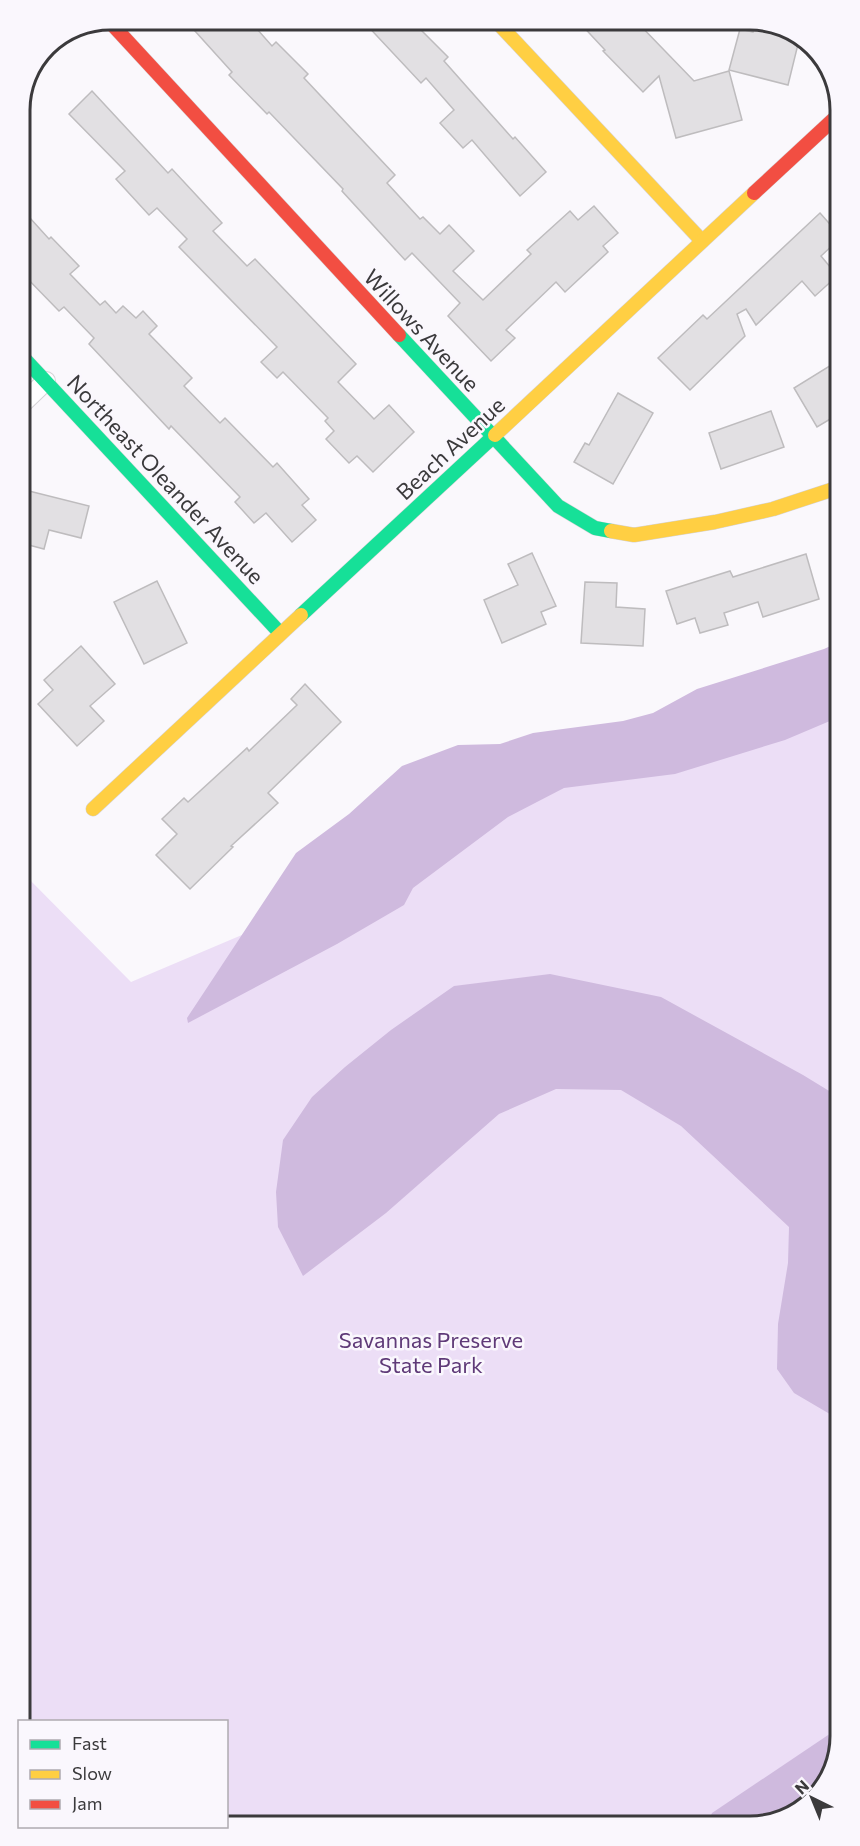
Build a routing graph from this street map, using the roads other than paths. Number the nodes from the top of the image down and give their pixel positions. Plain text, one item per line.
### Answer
1 (117, 30) edge
2 (504, 30) edge
3 (830, 123) edge
4 (702, 241) junction
5 (30, 367) edge
6 (46, 381) junction
7 (30, 396) edge
8 (493, 438) junction
9 (830, 490) edge
10 (280, 633) junction
11 (93, 809) dead end

1 - 8 street, Willows Avenue
2 - 4 street
3 - 4 street, Beach Avenue
4 - 8 street, Beach Avenue
5 - 6 street, Northeast Oleander Avenue
6 - 7 street
6 - 10 street, Northeast Oleander Avenue
8 - 9 street, Willows Avenue
8 - 10 street, Beach Avenue
10 - 11 street, Beach Avenue

